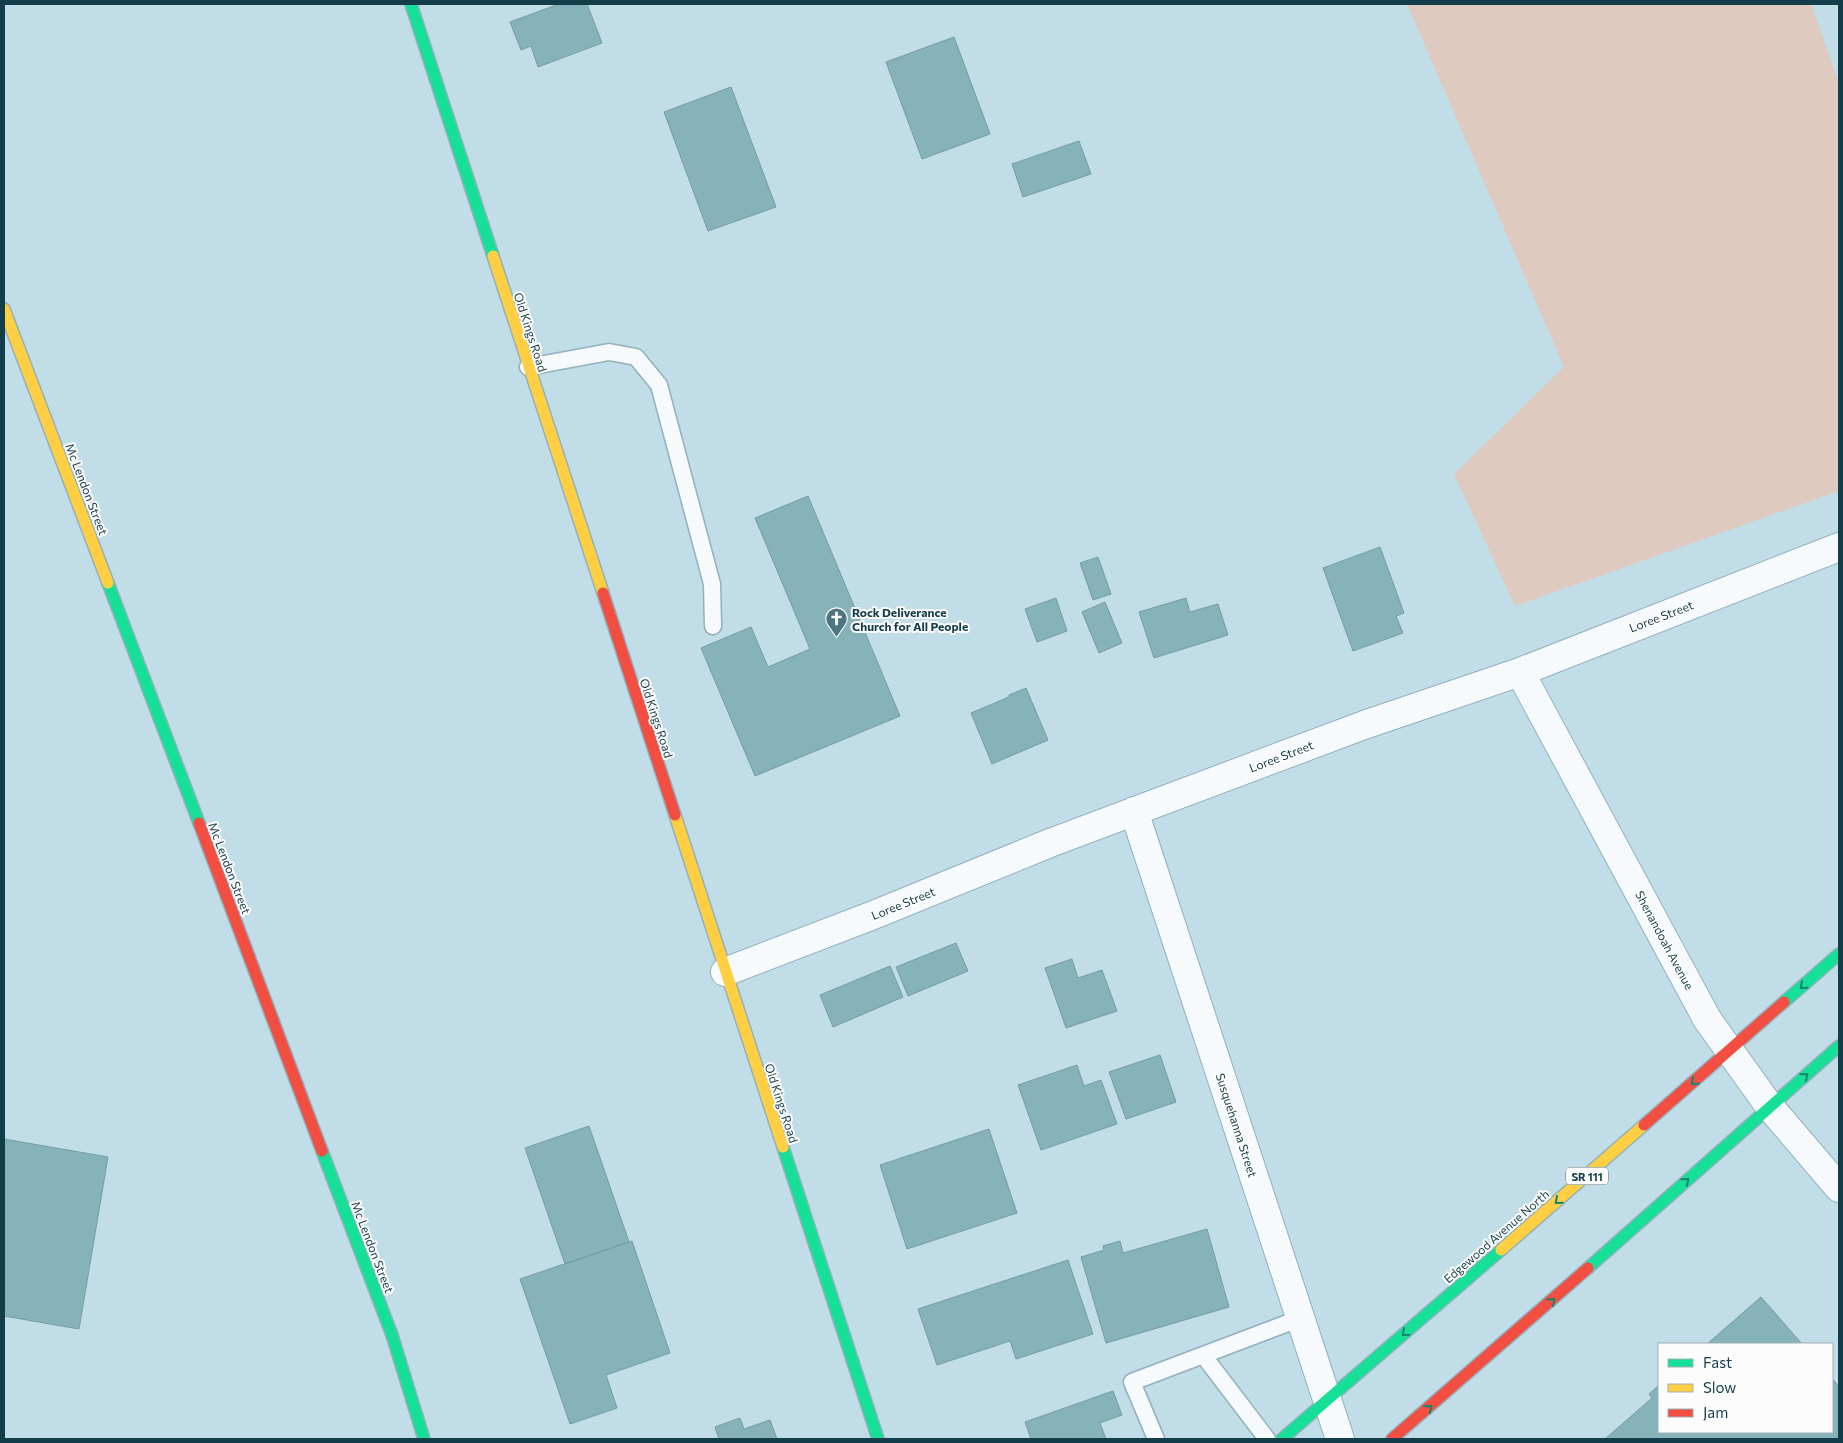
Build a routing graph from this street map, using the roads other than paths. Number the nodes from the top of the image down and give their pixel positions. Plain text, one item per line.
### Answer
1 (411, 4) edge
2 (4, 309) edge
3 (528, 367) junction
4 (1839, 547) edge
5 (713, 626) dead end
6 (1520, 672) junction
7 (1134, 811) junction
8 (1839, 954) edge
9 (725, 972) junction
10 (1839, 1046) edge
11 (1730, 1050) junction
12 (1770, 1107) junction
13 (1839, 1188) edge
14 (1301, 1318) junction
15 (1203, 1355) junction
16 (1328, 1399) junction
17 (424, 1439) edge
18 (878, 1439) edge
19 (1156, 1439) edge
20 (1268, 1439) edge
21 (1282, 1439) edge
22 (1340, 1439) edge
23 (1392, 1439) edge

1 - 3 street, Old Kings Road
2 - 17 street, Mc Lendon Street
3 - 5 lane
3 - 9 street, Old Kings Road
4 - 6 street, Loree Street
6 - 7 street, Loree Street
6 - 11 street, Shenandoah Avenue
7 - 9 street, Loree Street
7 - 14 street, Susquehanna Street
8 -> 11 street, Edgewood Avenue North / SR 111
9 - 18 street, Old Kings Road
12 -> 10 street
11 - 12 street, Shenandoah Avenue
11 -> 16 street, Edgewood Avenue North / SR 111
12 - 13 street, Shenandoah Avenue
23 -> 12 street
14 - 15 lane
14 - 16 street, Susquehanna Street
15 - 19 lane
15 - 20 lane
16 - 21 street, Edgewood Avenue North / SR 111
16 - 22 street, Susquehanna Street

